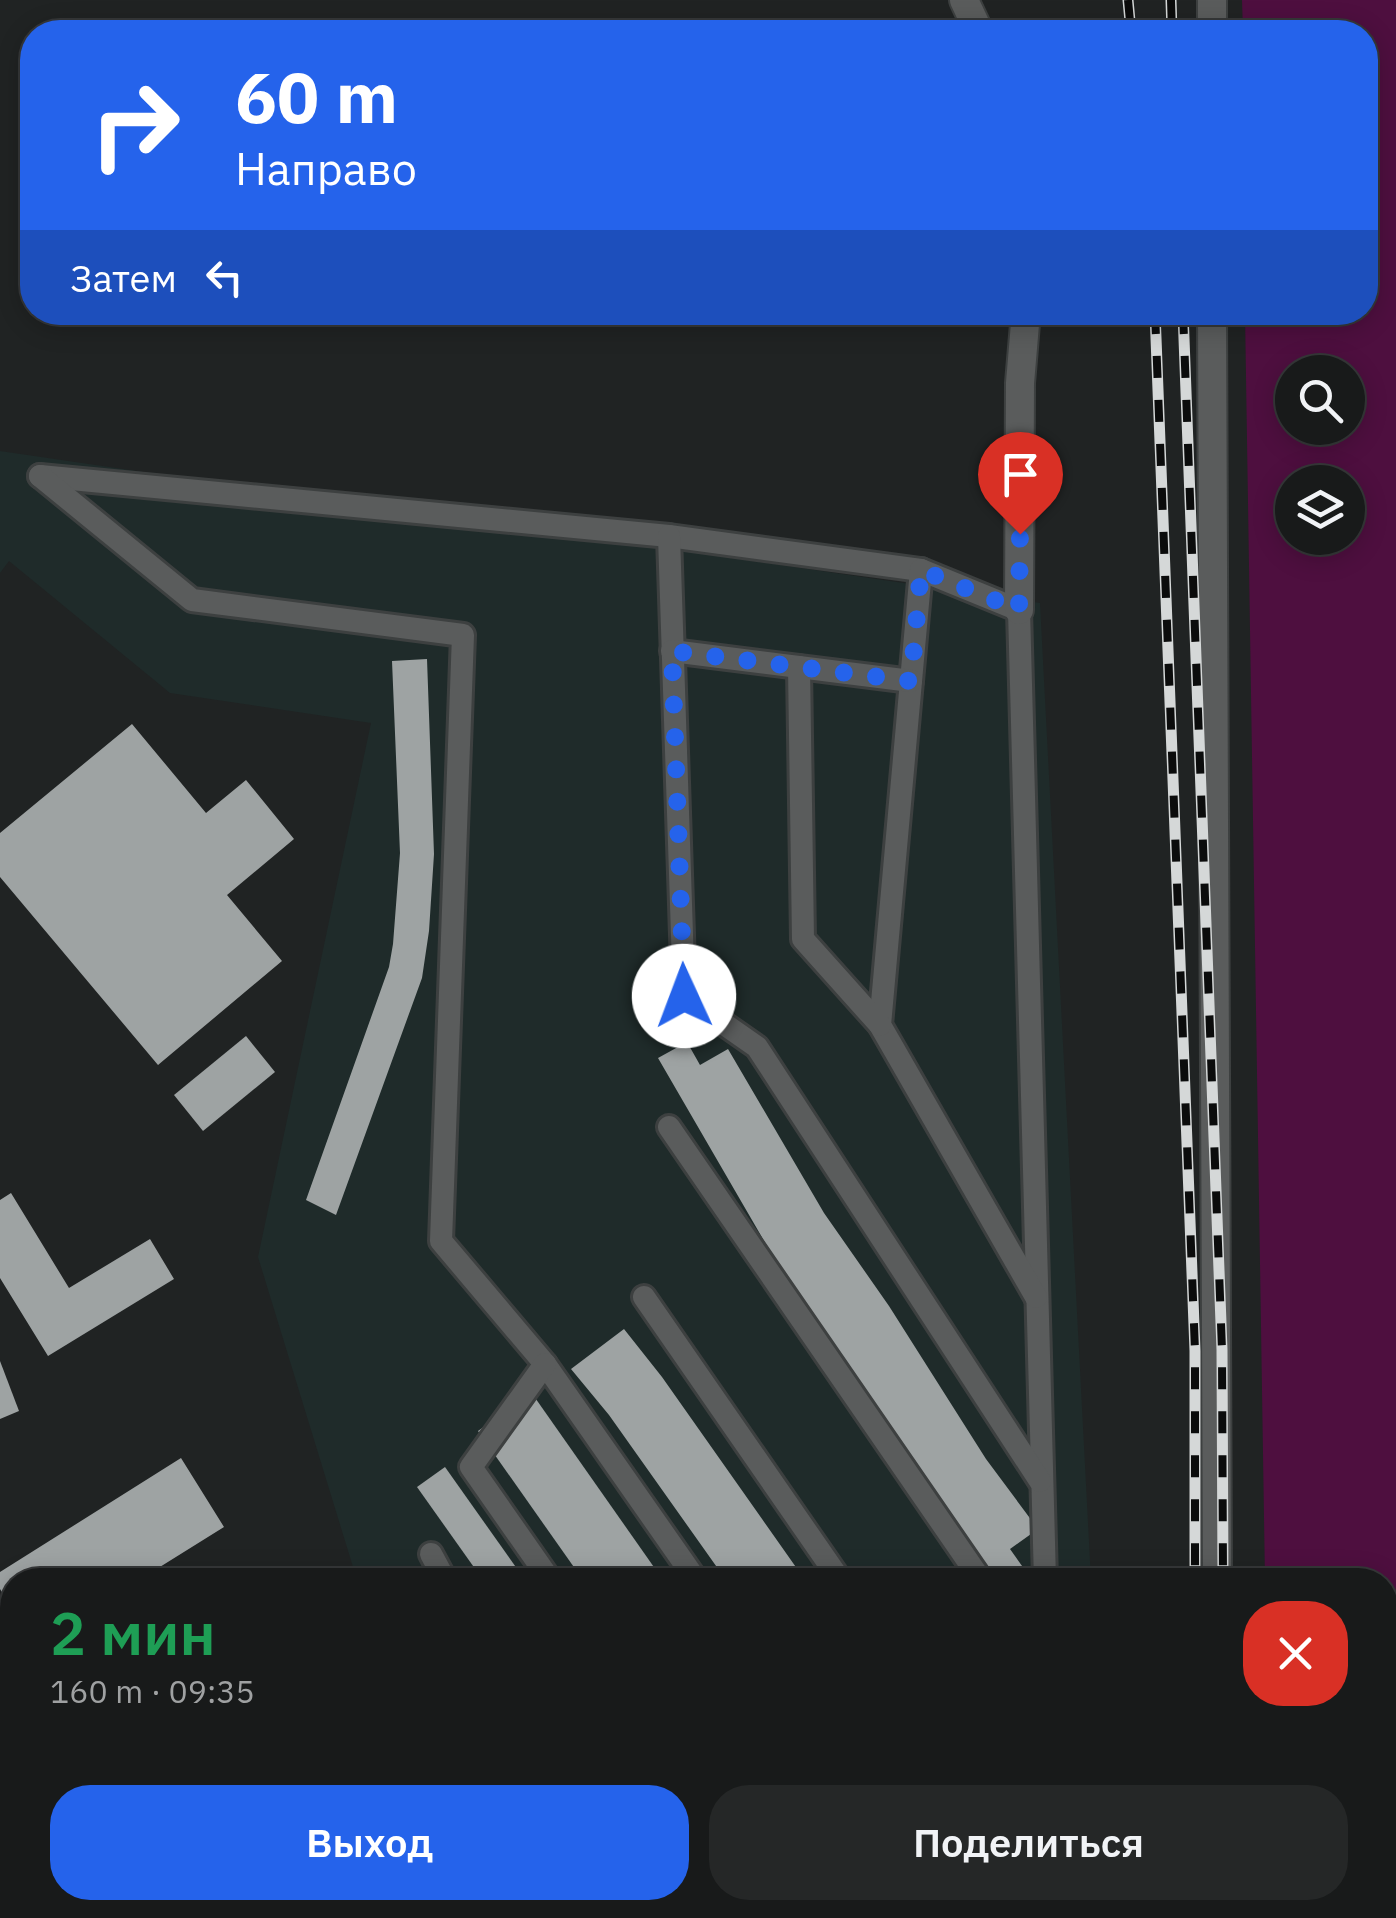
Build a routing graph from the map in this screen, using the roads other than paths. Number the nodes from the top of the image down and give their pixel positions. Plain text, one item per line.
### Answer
1 (1025, 325) edge
2 (1212, 325) edge
3 (669, 536) junction
4 (921, 570) junction
5 (1019, 610) junction
6 (672, 651) junction
7 (799, 667) junction
8 (911, 681) junction
9 (880, 1024) junction
10 (669, 1127) dead end
11 (644, 1297) dead end
12 (1038, 1300) junction
13 (545, 1364) junction
14 (1042, 1484) junction
15 (431, 1554) dead end
16 (439, 1568) edge
17 (542, 1568) edge
18 (688, 1568) edge
19 (832, 1568) edge
20 (972, 1568) edge
21 (1045, 1568) edge
22 (1217, 1568) edge

1 - 5 street
2 - 22 street
3 - 4 lane
3 - 6 lane
3 - 13 lane
4 - 5 lane
4 - 8 lane
5 - 12 lane
6 - 7 lane
6 - 14 lane
7 - 8 lane
7 - 9 lane
8 - 9 lane
9 - 12 lane
10 - 20 lane
11 - 19 lane
12 - 14 lane
13 - 17 lane
13 - 18 lane
14 - 21 lane
15 - 16 lane

